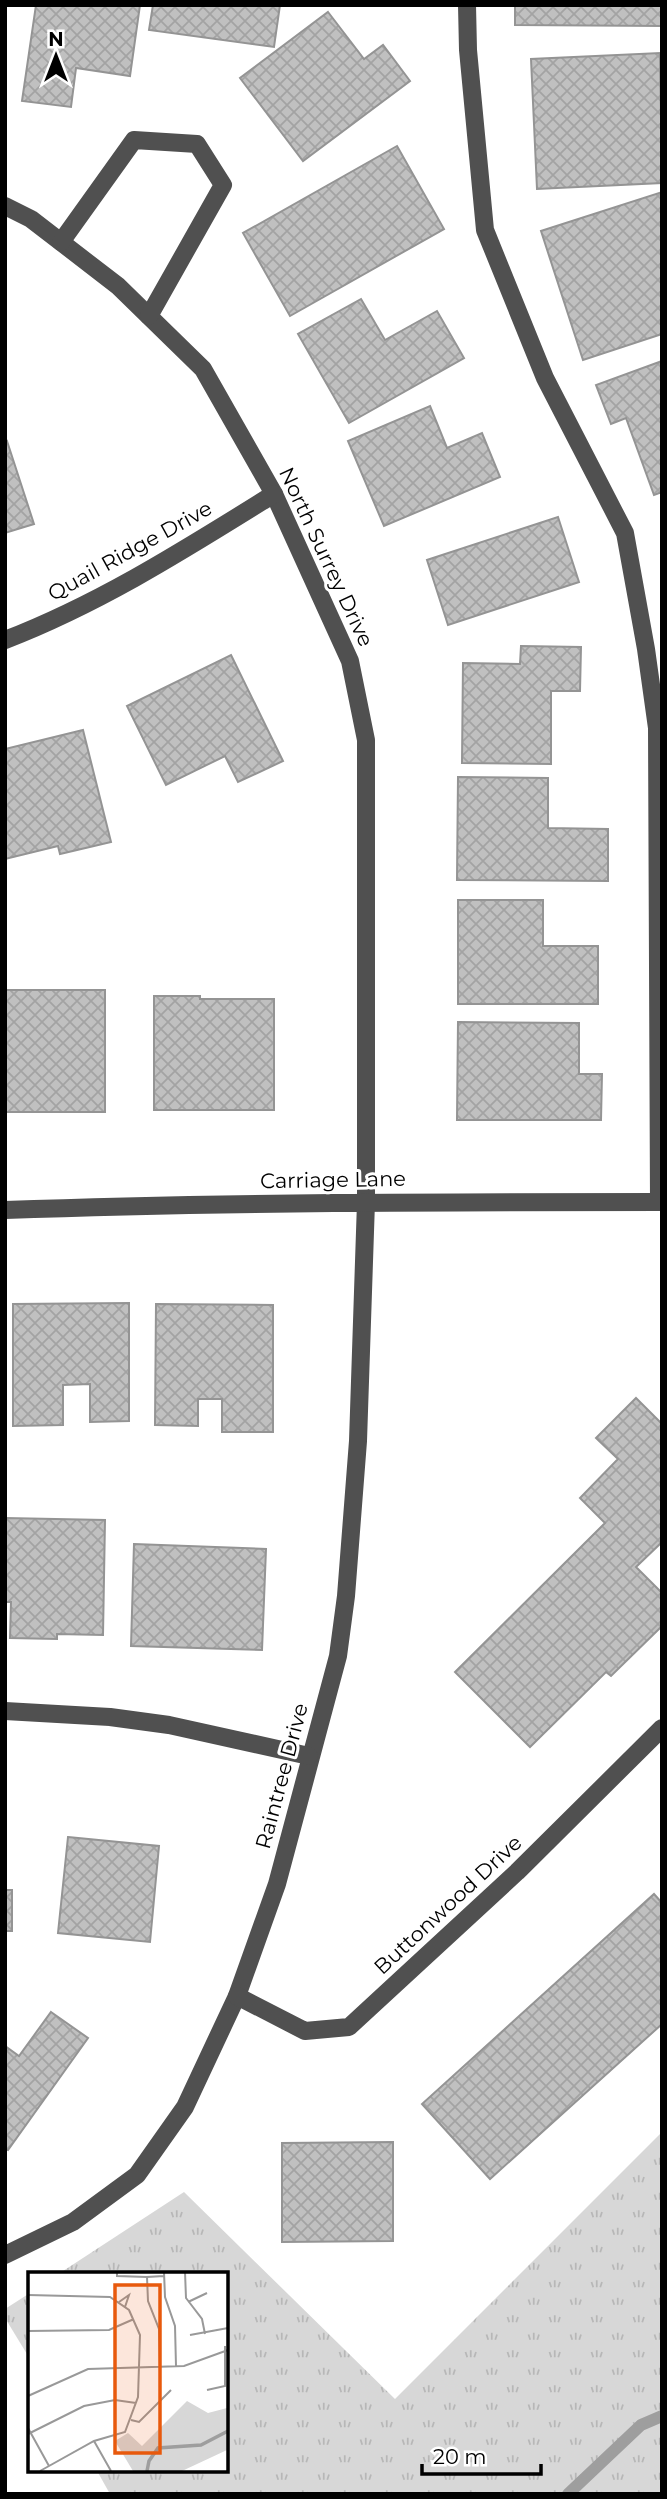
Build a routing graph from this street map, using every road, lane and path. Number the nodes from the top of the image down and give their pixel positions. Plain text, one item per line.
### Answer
1 (467, 5) edge
2 (5, 206) edge
3 (61, 242) junction
4 (149, 316) junction
5 (274, 494) junction
6 (5, 640) edge
7 (366, 1202) junction
8 (660, 1202) edge
9 (5, 1210) edge
10 (5, 1711) edge
11 (662, 1728) edge
12 (309, 1756) junction
13 (237, 1996) junction
14 (5, 2255) edge

1 - 8 street
2 - 3 street, North Surrey Drive
3 - 4 street, North Surrey Drive
3 - 4 street
4 - 5 street, North Surrey Drive
5 - 6 street, Quail Ridge Drive
5 - 7 street, North Surrey Drive
7 - 8 street, Carriage Lane
7 - 9 street, Carriage Lane
7 - 12 street, Raintree Drive
10 - 12 street
11 - 13 street, Buttonwood Drive
12 - 13 street, Raintree Drive
13 - 14 street, Raintree Drive

